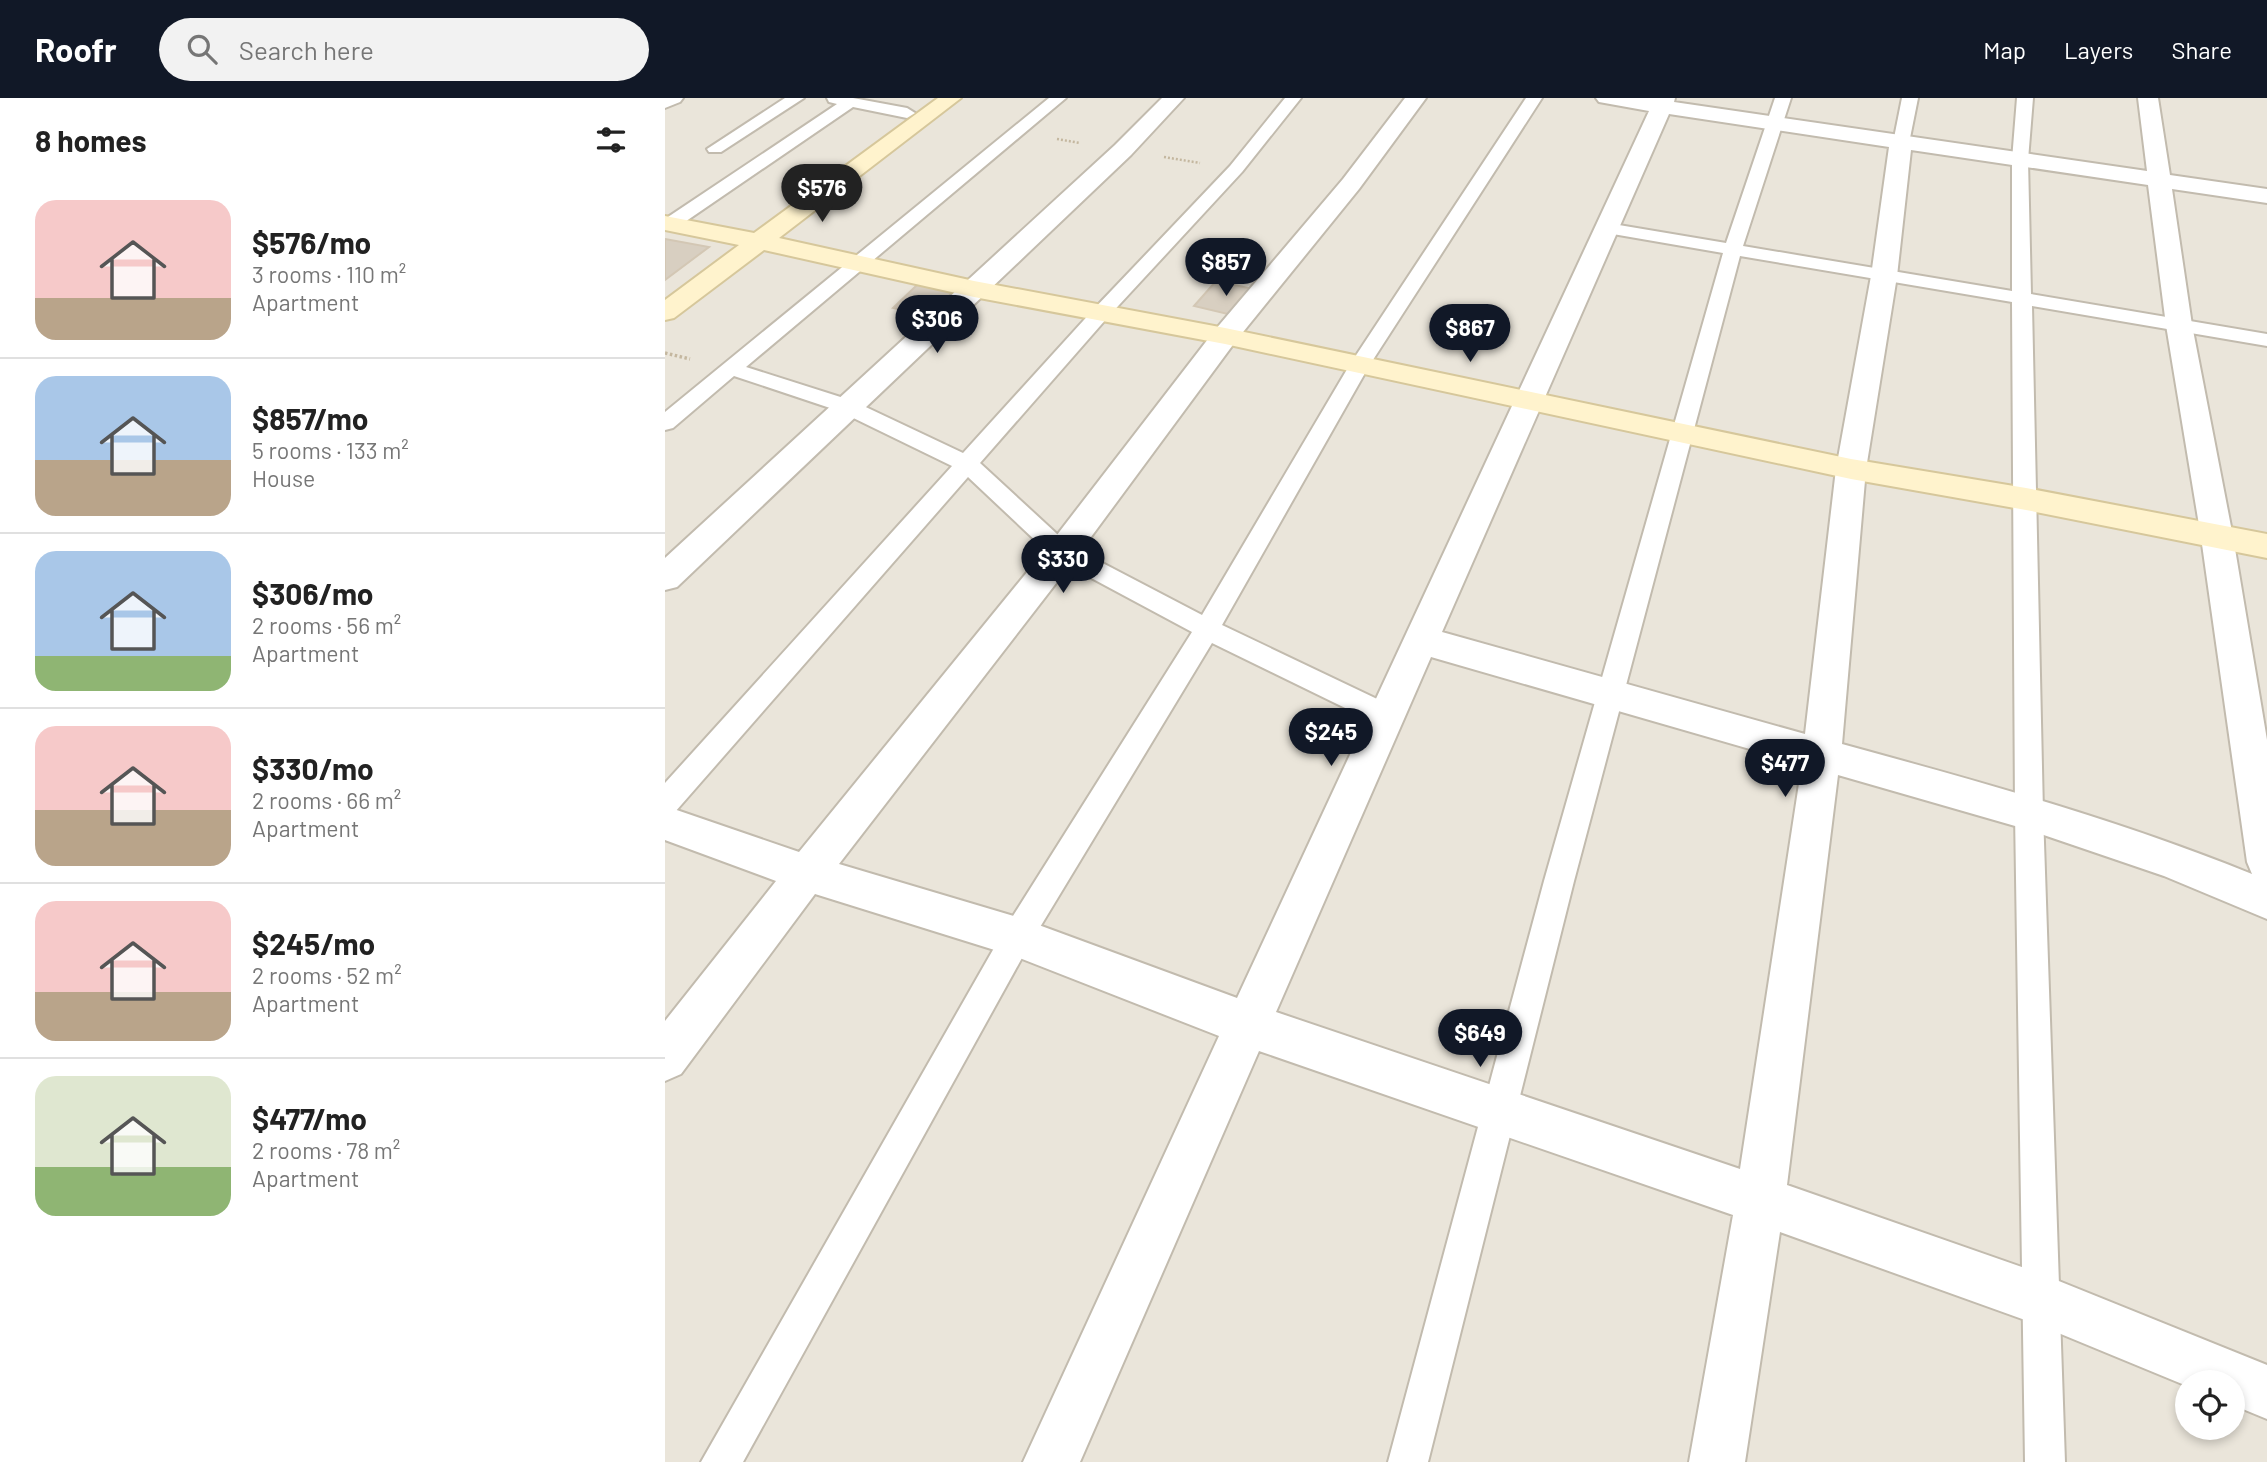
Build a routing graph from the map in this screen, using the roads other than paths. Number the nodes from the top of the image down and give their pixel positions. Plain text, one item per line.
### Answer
1 (673, 98) edge
2 (796, 98) edge
3 (831, 98) edge
4 (927, 98) edge
5 (951, 98) edge
6 (1058, 98) edge
7 (1174, 98) edge
8 (1293, 98) edge
9 (1416, 98) edge
10 (1534, 98) edge
11 (1606, 98) edge
12 (1910, 98) edge
13 (2025, 98) edge
14 (2148, 98) edge
15 (665, 102) edge
16 (851, 102) junction
17 (1663, 102) edge
18 (1778, 110) edge
19 (907, 113) junction
20 (1901, 143) junction
21 (715, 149) dead end
22 (2020, 160) junction
23 (2157, 181) junction
24 (2267, 196) edge
25 (667, 224) edge
26 (1607, 228) junction
27 (748, 242) junction
28 (1733, 249) junction
29 (860, 262) junction
30 (1884, 276) junction
31 (974, 289) junction
32 (665, 292) edge
33 (2022, 299) junction
34 (665, 312) edge
35 (1100, 314) junction
36 (2179, 325) junction
37 (1225, 337) junction
38 (2267, 340) edge
39 (1359, 366) junction
40 (732, 369) junction
41 (1528, 402) junction
42 (846, 407) junction
43 (665, 423) edge
44 (1682, 434) junction
45 (967, 464) junction
46 (1851, 469) junction
47 (2026, 499) junction
48 (2217, 537) junction
49 (2267, 547) edge
50 (1062, 552) junction
51 (665, 578) edge
52 (1207, 629) junction
53 (1421, 640) junction
54 (1609, 693) junction
55 (1387, 716) junction
56 (1822, 754) junction
57 (665, 803) edge
58 (2029, 813) junction
59 (665, 823) edge
60 (2267, 862) edge
61 (807, 873) junction
62 (2267, 900) edge
63 (1017, 937) junction
64 (1248, 1025) junction
65 (665, 1058) edge
66 (1498, 1111) junction
67 (1761, 1200) junction
68 (2039, 1299) junction
69 (2267, 1392) edge
70 (721, 1462) edge
71 (1051, 1462) edge
72 (1408, 1462) edge
73 (1717, 1462) edge
74 (2045, 1462) edge

1 - 15 street
2 - 21 lane
3 - 16 lane
4 - 19 street
5 - 27 street
6 - 29 lane
7 - 31 street
8 - 35 lane
9 - 37 street
10 - 39 lane
11 - 17 street
12 - 20 lane
13 - 22 lane
14 - 23 street
16 - 19 lane
16 - 25 lane
17 - 18 street
17 - 26 street
18 - 20 street
18 - 28 lane
19 - 27 street
20 - 22 street
20 - 30 street
22 - 23 street
22 - 33 lane
23 - 24 street
23 - 36 street
25 - 27 street
26 - 28 lane
26 - 41 street
27 - 29 street
27 - 32 street
27 - 34 street
28 - 30 lane
28 - 44 lane
29 - 31 street
29 - 40 lane
30 - 33 lane
30 - 46 street
31 - 35 street
31 - 42 street
33 - 36 lane
33 - 47 lane
35 - 37 street
35 - 45 lane
36 - 38 lane
36 - 48 street
37 - 39 street
37 - 50 street
39 - 41 street
39 - 52 lane
40 - 42 lane
40 - 43 lane
41 - 44 street
41 - 53 street
42 - 45 lane
42 - 51 street
44 - 46 street
44 - 54 lane
45 - 50 lane
45 - 57 lane
46 - 47 street
46 - 56 street
47 - 48 street
47 - 58 lane
48 - 49 street
48 - 60 street
50 - 52 lane
50 - 61 street
52 - 55 lane
52 - 63 lane
53 - 54 street
53 - 55 street
54 - 56 street
54 - 66 lane
55 - 64 street
56 - 58 street
56 - 67 street
58 - 62 street
58 - 68 lane
59 - 61 street
61 - 63 street
61 - 65 street
63 - 64 street
63 - 70 lane
64 - 66 street
64 - 71 street
66 - 67 street
66 - 72 lane
67 - 68 street
67 - 73 street
68 - 69 street
68 - 74 lane

